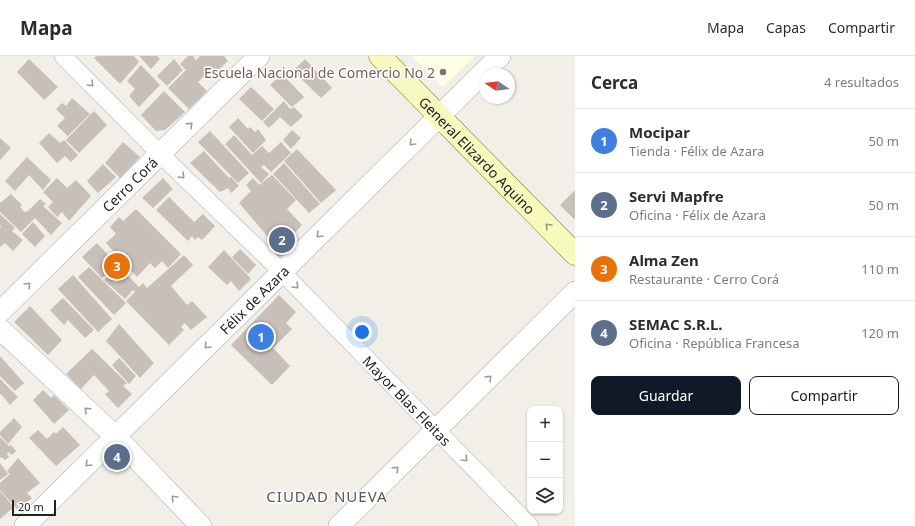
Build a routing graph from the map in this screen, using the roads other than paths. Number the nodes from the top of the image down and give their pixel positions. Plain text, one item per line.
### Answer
1 (63, 56) edge
2 (259, 56) edge
3 (380, 56) edge
4 (500, 56) edge
5 (439, 116) junction
6 (160, 154) junction
7 (575, 254) edge
8 (282, 272) junction
9 (575, 292) edge
10 (0, 312) edge
11 (0, 329) edge
12 (437, 430) junction
13 (115, 436) junction
14 (25, 526) edge
15 (201, 526) edge
16 (339, 526) edge
17 (530, 526) edge

1 -> 6 street, Mayor Blas Fleitas
6 -> 2 street, Cerro Corá
3 - 5 main road, General Elizardo Aquino
4 - 5 street, Félix de Azara
7 -> 5 main road, General Elizardo Aquino
5 -> 8 street, Félix de Azara
6 -> 8 street, Mayor Blas Fleitas
10 -> 6 street, Cerro Corá
8 -> 12 street, Mayor Blas Fleitas
8 -> 13 street, Félix de Azara
12 -> 9 street
13 -> 11 street
16 -> 12 street
12 -> 17 street, Mayor Blas Fleitas
13 -> 14 street, Félix de Azara
15 -> 13 street

